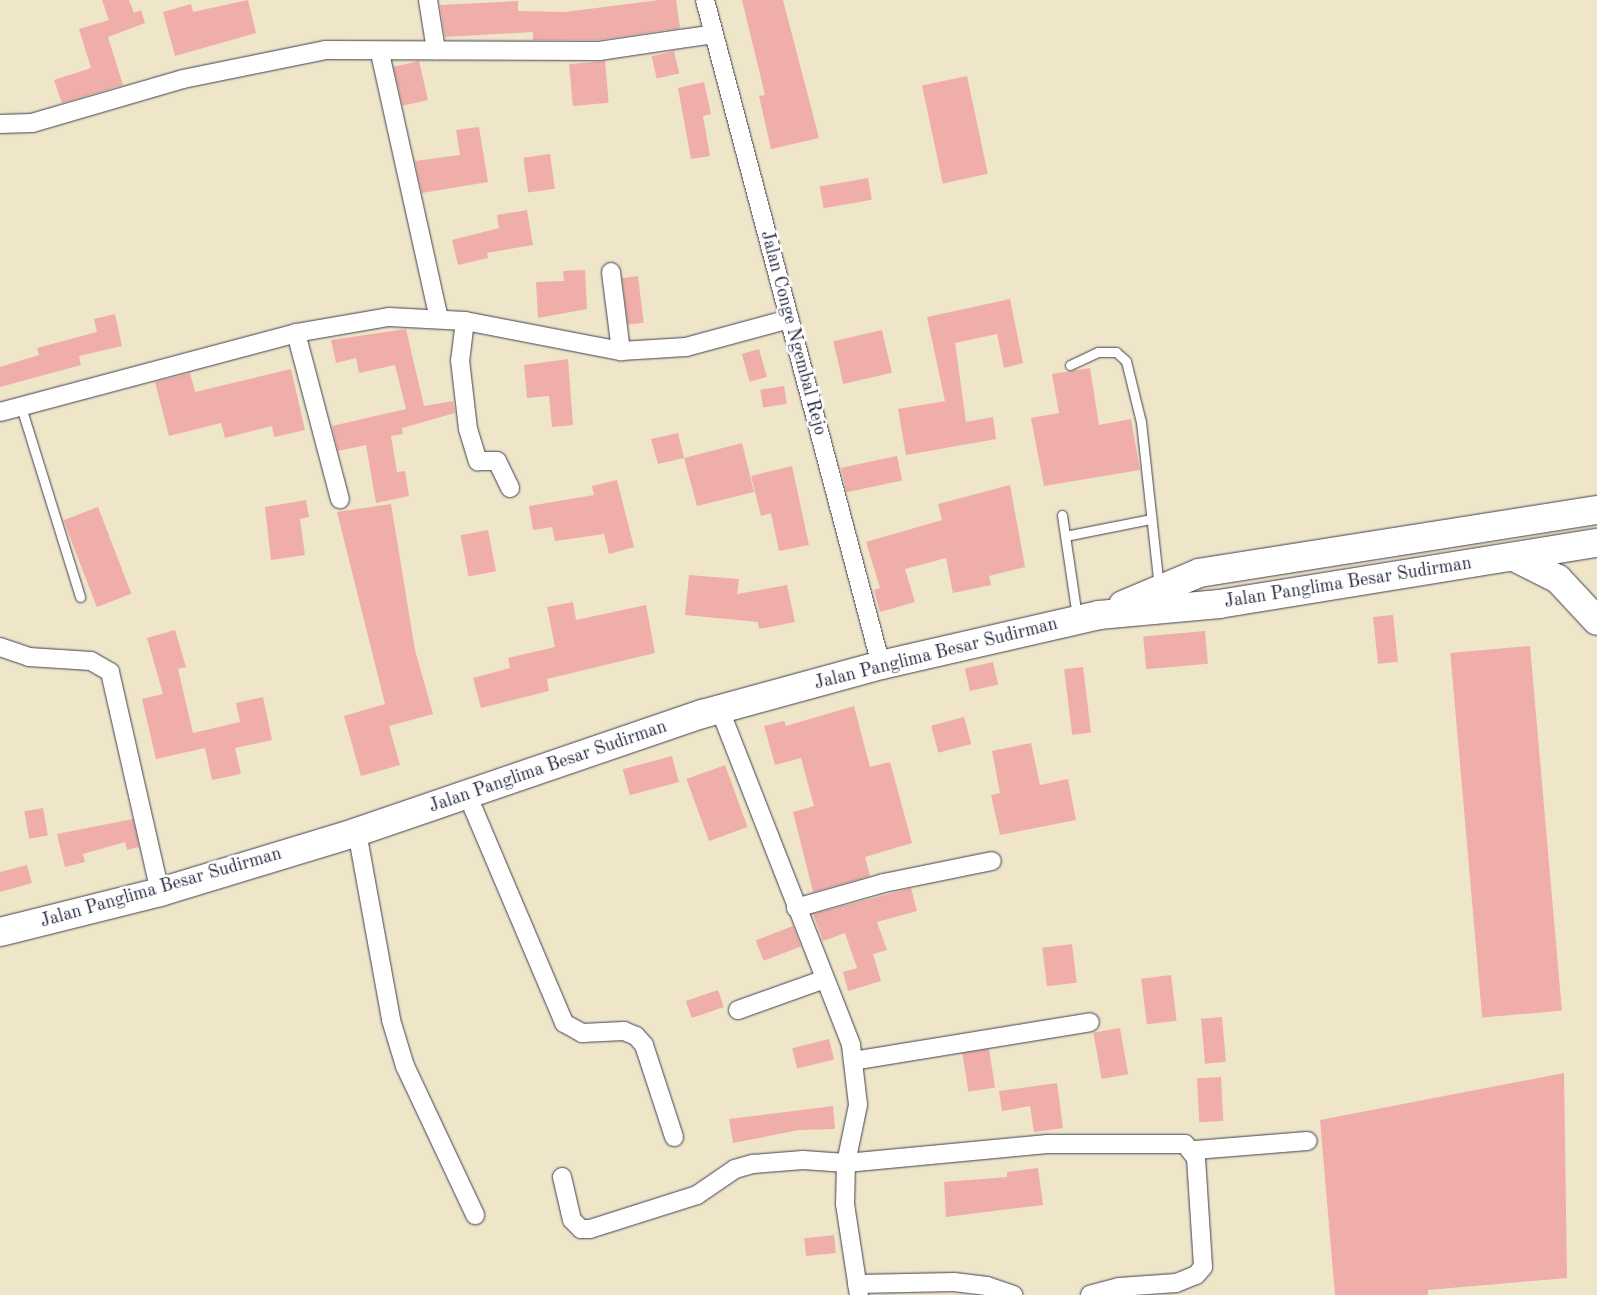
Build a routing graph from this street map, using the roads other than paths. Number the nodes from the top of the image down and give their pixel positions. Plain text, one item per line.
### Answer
1 (428, 0) edge
2 (705, 0) edge
3 (714, 34) junction
4 (436, 50) junction
5 (380, 53) junction
6 (0, 124) edge
7 (611, 272) dead end
8 (789, 319) junction
9 (439, 320) junction
10 (465, 321) junction
11 (296, 333) junction
12 (621, 351) junction
13 (1070, 365) dead end
14 (20, 407) junction
15 (0, 412) edge
16 (510, 488) dead end
17 (340, 499) dead end
18 (1597, 510) edge
19 (1062, 515) dead end
20 (1561, 516) junction
21 (1151, 519) junction
22 (1597, 519) edge
23 (1065, 536) junction
24 (1597, 543) edge
25 (1514, 557) junction
26 (1159, 590) junction
27 (80, 597) dead end
28 (1088, 617) junction
29 (1597, 621) edge
30 (0, 647) edge
31 (882, 665) junction
32 (720, 710) junction
33 (467, 794) junction
34 (358, 832) junction
35 (992, 861) dead end
36 (160, 892) junction
37 (796, 908) junction
38 (0, 932) edge
39 (825, 979) junction
40 (738, 1010) dead end
41 (1090, 1022) dead end
42 (853, 1061) junction
43 (674, 1137) dead end
44 (1308, 1141) dead end
45 (1194, 1150) junction
46 (846, 1163) junction
47 (562, 1177) dead end
48 (475, 1215) dead end
49 (858, 1290) edge
50 (1013, 1295) edge
51 (1090, 1295) edge

1 - 4 street
2 - 3 street, Jalan Conge Ngembal Rejo
3 - 4 street
3 - 8 street, Jalan Conge Ngembal Rejo
4 - 5 street
5 - 6 street
5 - 9 street
7 - 12 street
8 - 12 street
8 - 31 street, Jalan Conge Ngembal Rejo
9 - 10 street
9 - 11 street
10 - 12 street
10 - 16 street
11 - 14 street
11 - 17 street
13 - 21 lane
14 - 15 street
14 - 27 lane
18 - 20 main road
19 - 23 lane
20 - 22 main road
20 - 26 main road, Jalan Panglima Besar Sudirman
21 - 23 lane
21 - 26 lane
23 - 28 lane
24 - 25 main road, Jalan Panglima Besar Sudirman
25 - 28 main road, Jalan Panglima Besar Sudirman
25 - 29 main road
26 - 28 main road, Jalan Panglima Besar Sudirman
28 - 31 main road, Jalan Panglima Besar Sudirman
30 - 36 street
31 - 32 main road, Jalan Panglima Besar Sudirman
32 - 33 main road, Jalan Panglima Besar Sudirman
32 - 37 street
33 - 34 main road, Jalan Panglima Besar Sudirman
33 - 43 street
34 - 36 main road, Jalan Panglima Besar Sudirman
34 - 48 street
35 - 37 street
36 - 38 main road, Jalan Panglima Besar Sudirman
37 - 39 street
39 - 40 street
39 - 42 street
41 - 42 street
42 - 46 street
44 - 45 street
45 - 46 street
45 - 51 street
46 - 47 street
46 - 49 street
49 - 50 street

